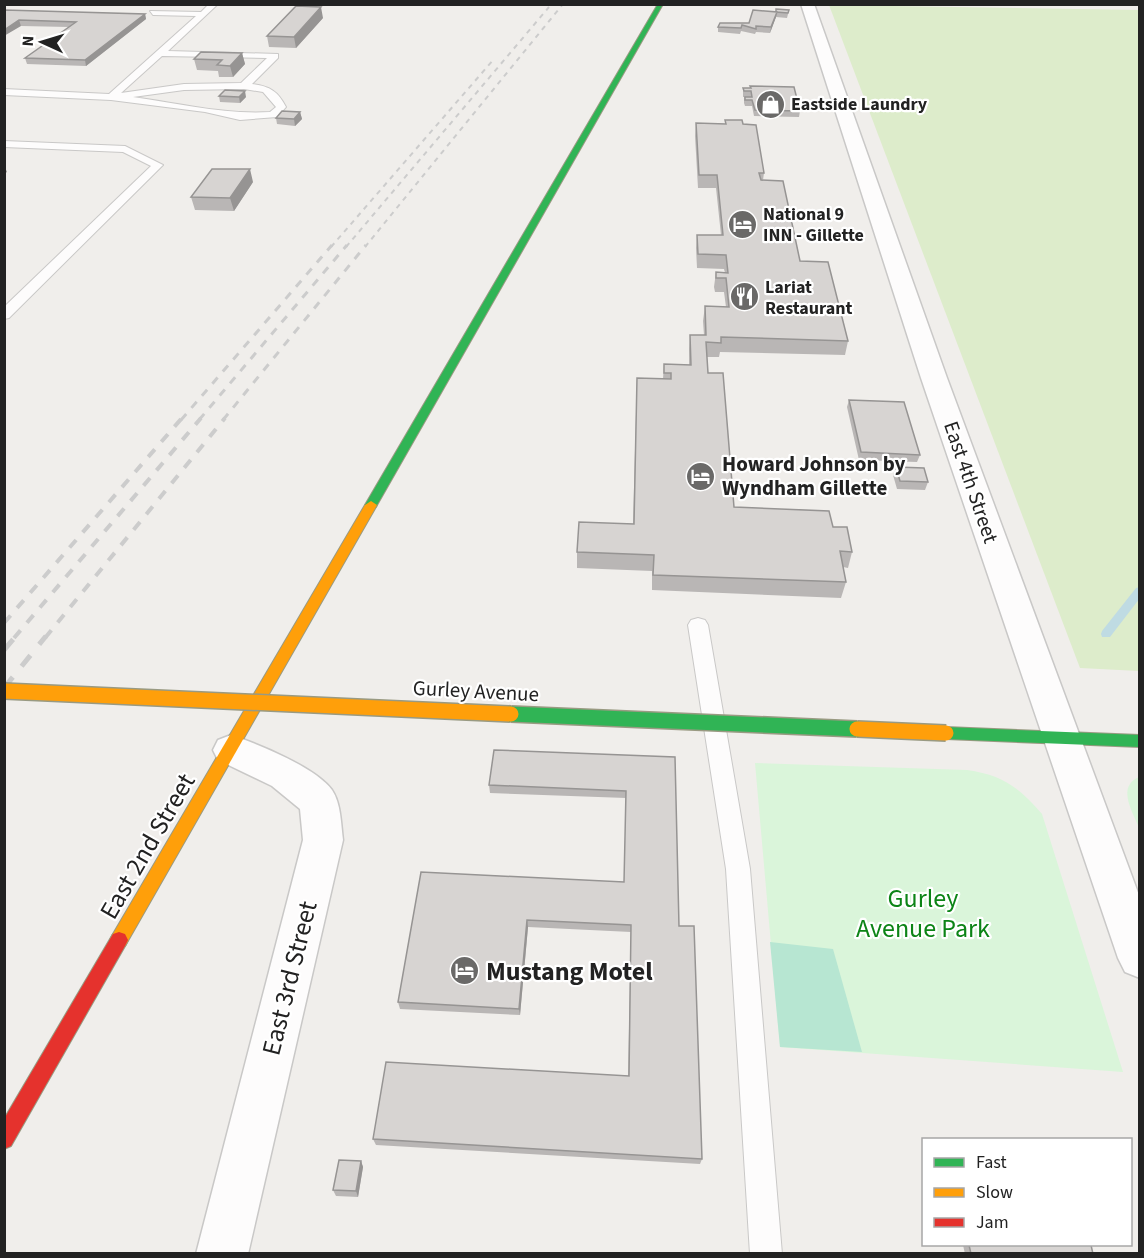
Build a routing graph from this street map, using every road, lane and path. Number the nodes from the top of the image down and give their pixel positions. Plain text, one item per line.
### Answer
1 (214, 4) edge
2 (661, 4) edge
3 (807, 4) edge
4 (153, 13) dead end
5 (204, 14) junction
6 (160, 53) junction
7 (244, 86) junction
8 (4, 93) edge
9 (111, 97) junction
10 (4, 144) edge
11 (4, 315) edge
12 (698, 625) dead end
13 (4, 692) edge
14 (1061, 737) junction
15 (1140, 741) edge
16 (231, 750) junction
17 (1140, 958) edge
18 (4, 1139) edge
19 (222, 1254) edge
20 (766, 1254) edge

1 - 5 lane
2 - 16 main road, East 2nd Street
3 - 14 street, East 4th Street
4 - 5 lane
5 - 6 lane
6 - 7 lane
6 - 9 lane
7 - 9 lane
7 - 9 lane
8 - 9 lane
10 - 11 lane
12 - 20 lane
13 - 14 main road, Gurley Avenue, bridge
14 - 15 main road, Gurley Avenue
14 - 17 street, East 4th Street
16 - 18 main road, East 2nd Street
16 - 19 street, East 3rd Street

